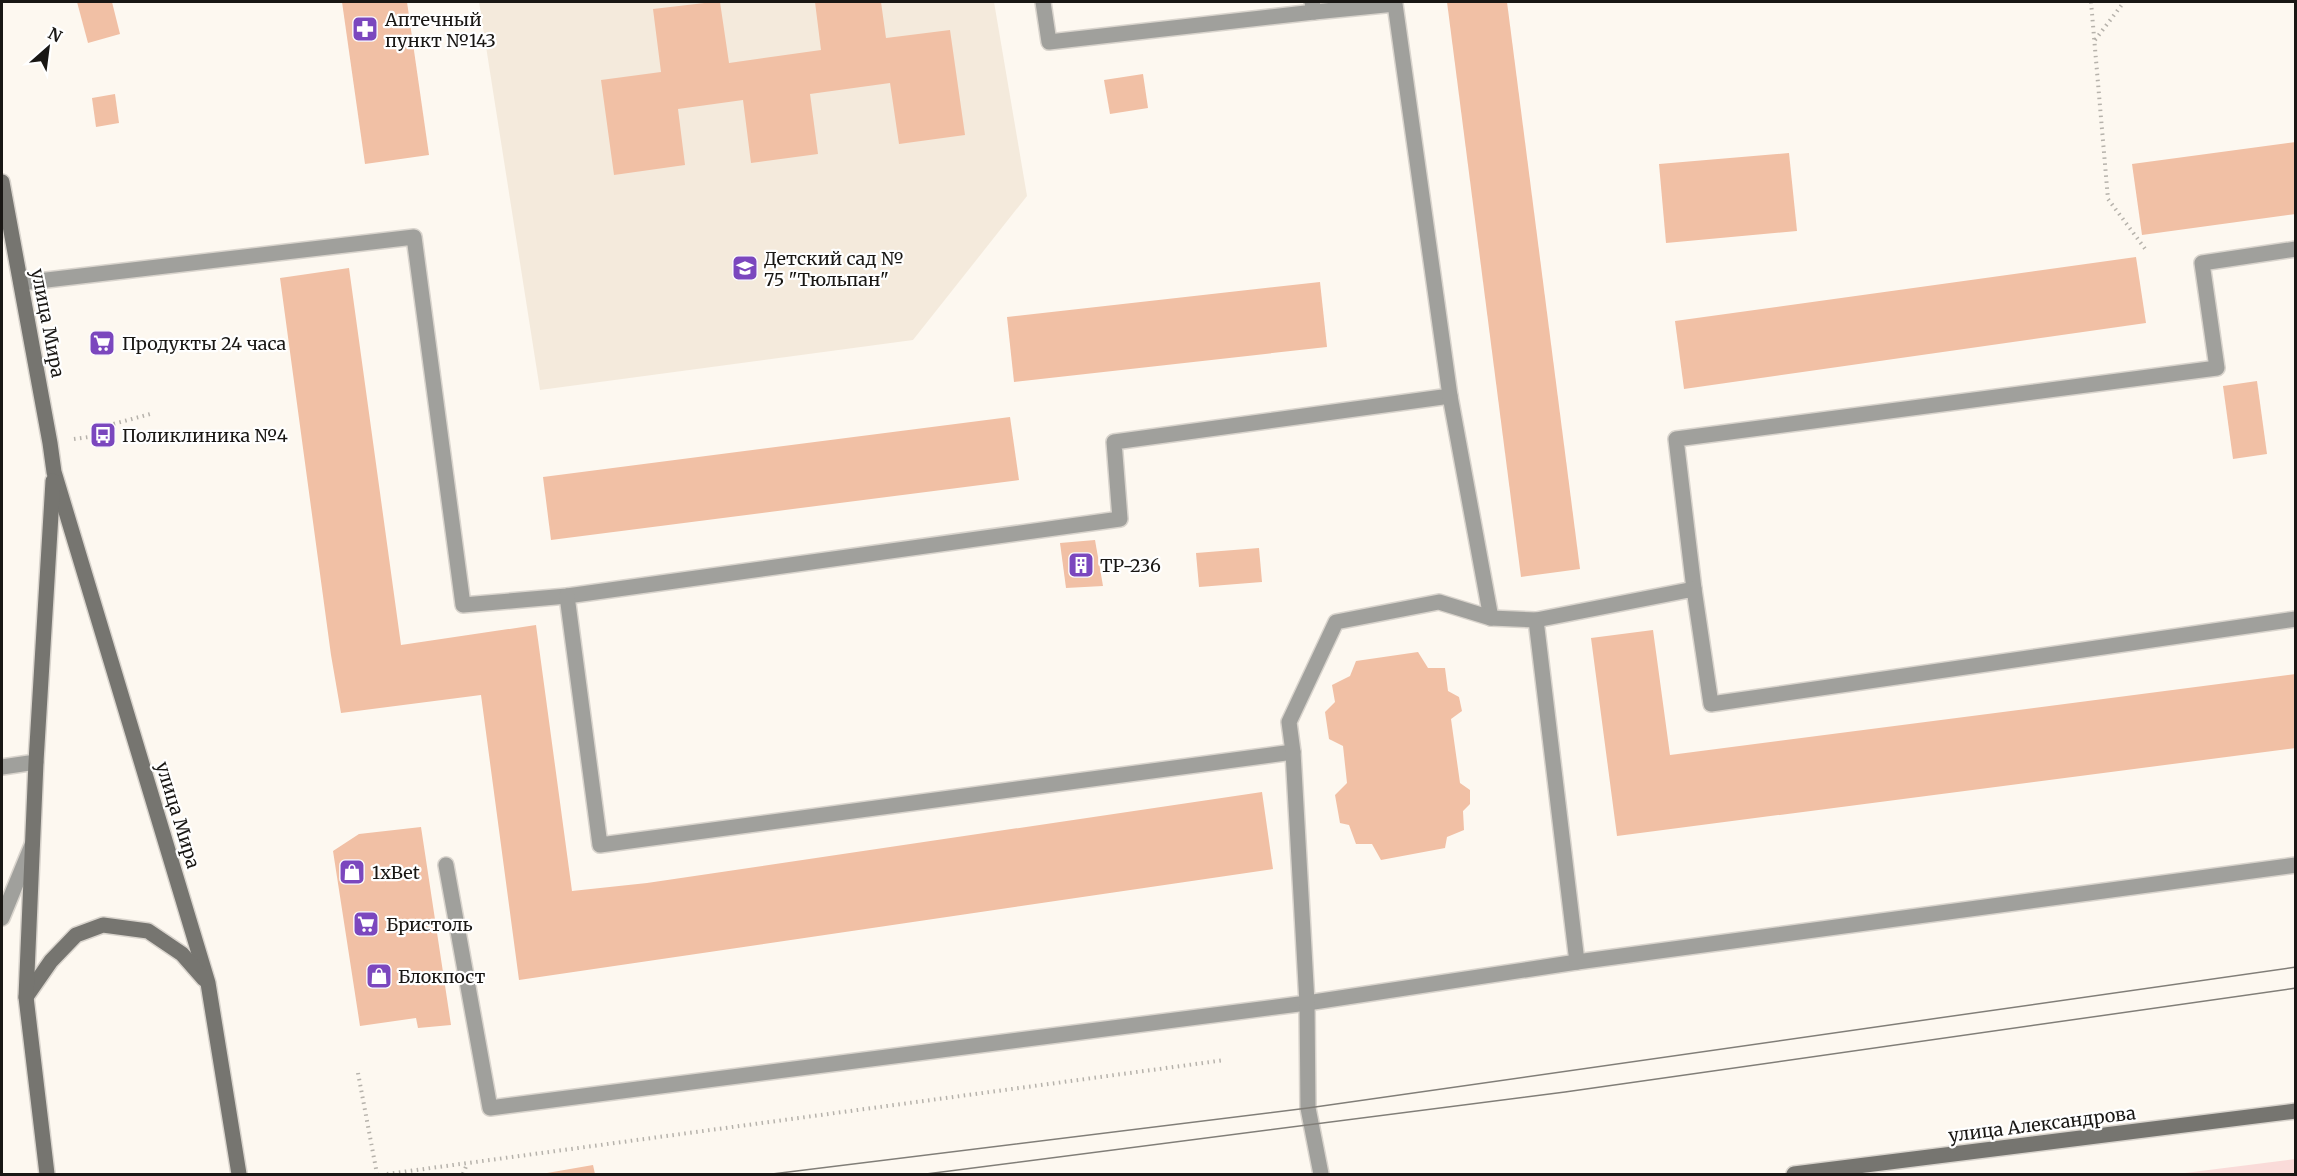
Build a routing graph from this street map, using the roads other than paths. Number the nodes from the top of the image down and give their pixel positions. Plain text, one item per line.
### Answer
1 (1043, 2) edge
2 (1313, 7) edge
3 (2, 182) edge
4 (7, 244) edge
5 (2295, 249) edge
6 (21, 283) junction
7 (1450, 396) junction
8 (54, 472) junction
9 (1694, 589) junction
10 (567, 596) junction
11 (1491, 618) junction
12 (2295, 619) edge
13 (1536, 620) junction
14 (1293, 752) junction
15 (36, 762) junction
16 (2, 767) edge
17 (32, 845) junction
18 (446, 864) dead end
19 (2295, 865) edge
20 (2, 918) edge
21 (1577, 962) junction
22 (208, 983) junction
23 (26, 997) junction
24 (1307, 1003) junction
25 (2295, 1111) edge
26 (47, 1174) edge
27 (239, 1174) edge
28 (1321, 1174) edge
29 (1794, 1174) edge

1 - 2 lane
2 - 7 lane
3 - 4 street, улица Мира
4 - 6 street, улица Мира
5 - 9 lane
6 - 8 street, улица Мира
6 - 10 lane
7 - 10 lane
7 - 11 lane
8 - 15 street, улица Мира
8 - 22 street, улица Мира
9 - 12 lane
9 - 13 lane
10 - 14 lane
11 - 13 lane
11 - 14 lane
13 - 21 lane
14 - 24 lane
15 - 16 lane
15 - 17 street, улица Мира
17 - 20 lane
17 - 23 street, улица Мира
18 - 24 lane
19 - 21 lane
21 - 24 lane
22 - 23 street
22 - 27 street, улица Мира
23 - 26 street, улица Мира
24 - 28 lane
25 - 29 street, улица Александрова

